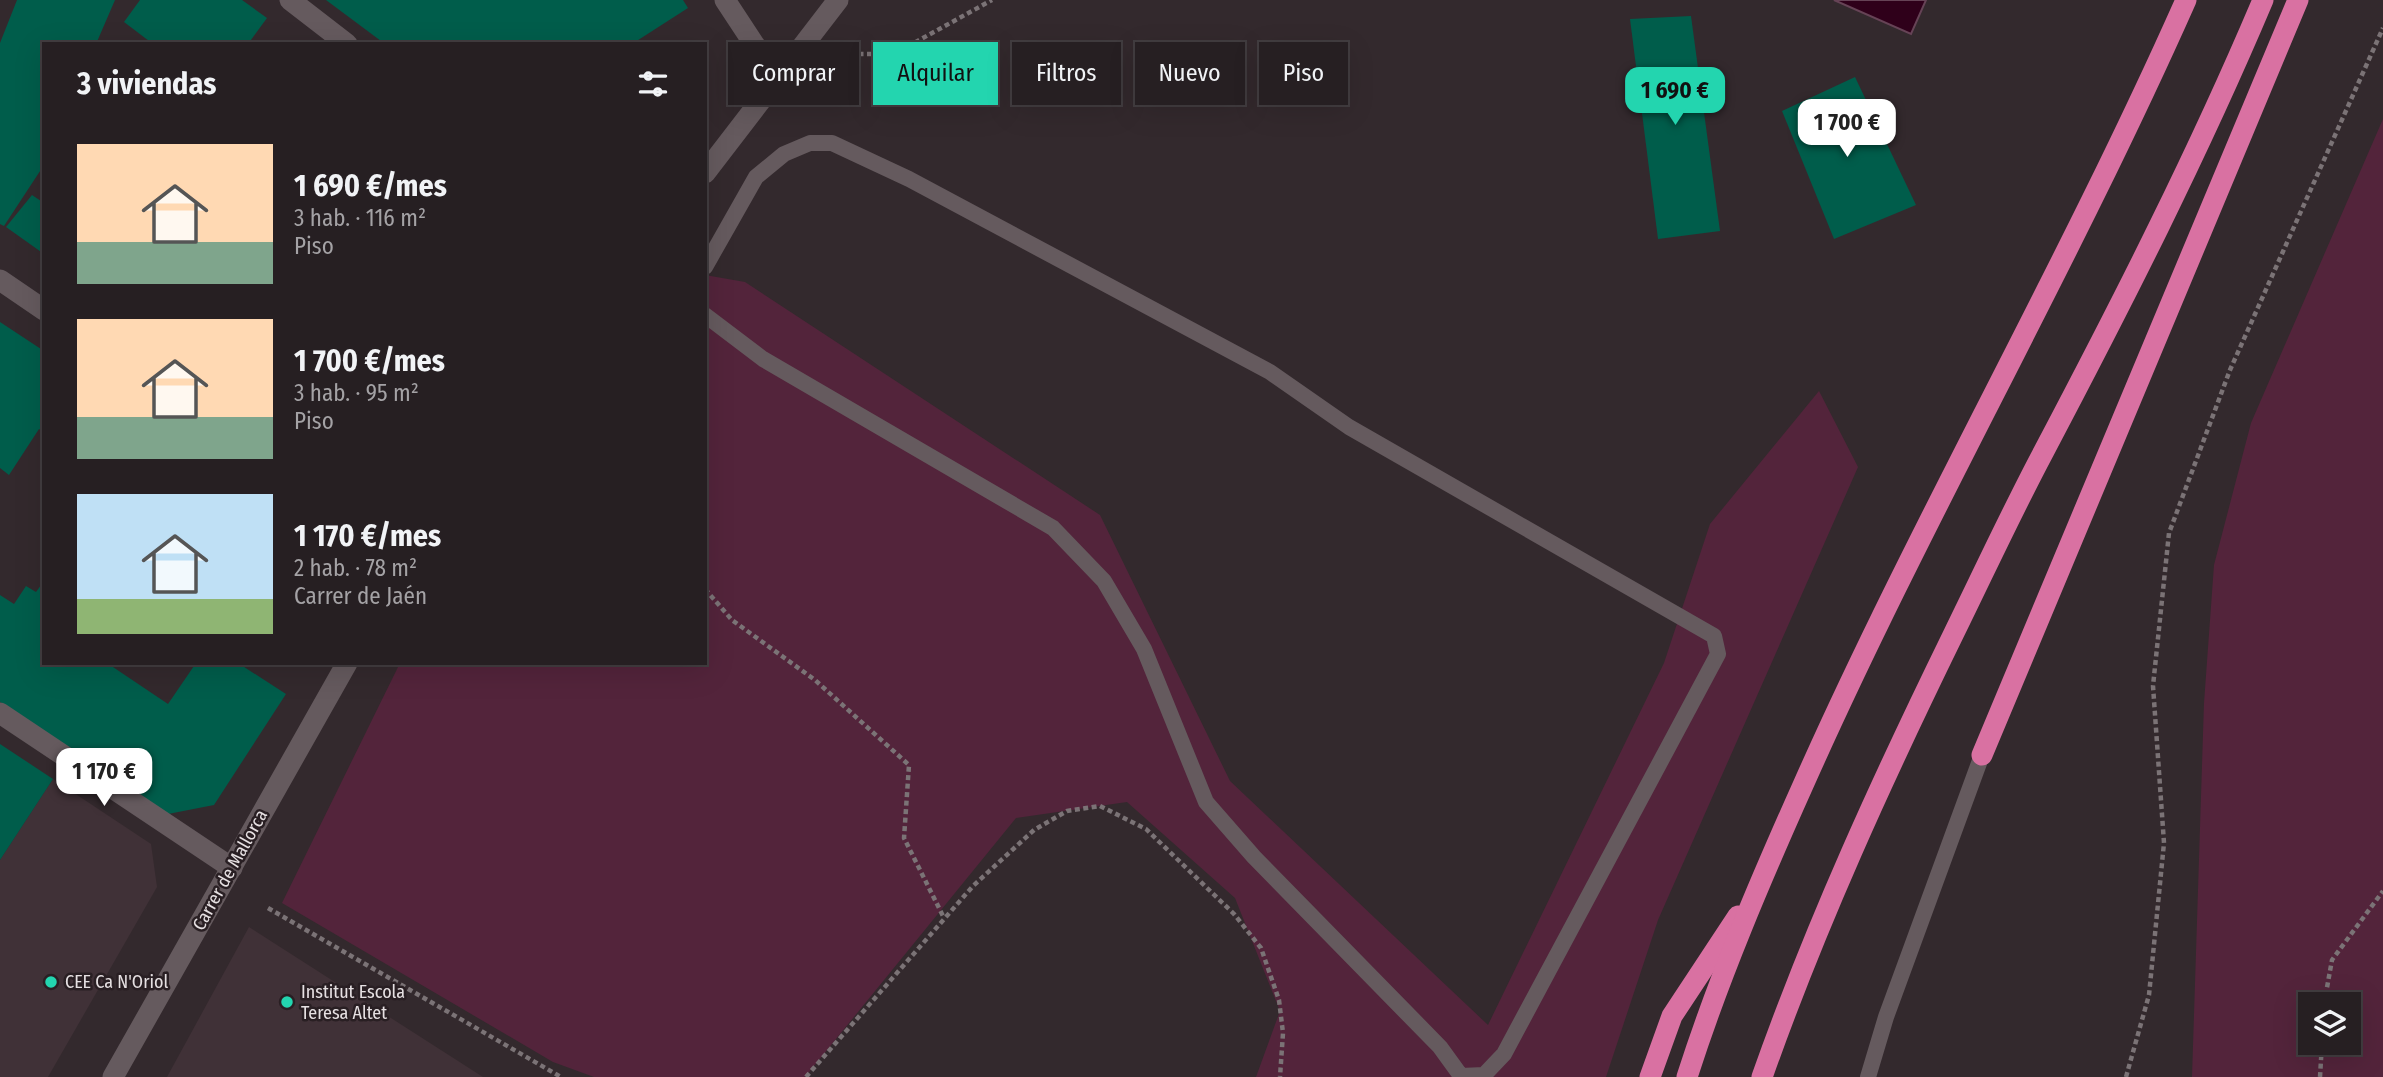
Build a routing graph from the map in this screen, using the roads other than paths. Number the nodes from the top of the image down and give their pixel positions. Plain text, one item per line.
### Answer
1 (290, 0) edge
2 (725, 0) edge
3 (838, 0) edge
4 (2186, 0) edge
5 (2263, 0) edge
6 (2298, 0) edge
7 (344, 42) edge
8 (753, 42) edge
9 (805, 42) edge
10 (757, 105) edge
11 (707, 170) edge
12 (707, 263) edge
13 (0, 280) edge
14 (42, 309) edge
15 (707, 316) edge
16 (346, 665) edge
17 (0, 713) edge
18 (1982, 755) joint
19 (232, 868) junction
20 (1754, 895) junction
21 (113, 1077) edge
22 (1650, 1077) edge
23 (1687, 1077) edge
24 (1762, 1077) edge
25 (1868, 1077) edge

1 - 7 street
2 - 8 street
3 - 9 street
4 - 20 highway
5 - 24 highway
6 - 18 highway
10 - 11 street
12 - 15 lane
13 - 14 street
16 - 19 street, Carrer de Mallorca
17 - 19 street
18 - 25 lane
19 - 21 street, Carrer de Mallorca
20 - 22 highway
20 - 23 highway

